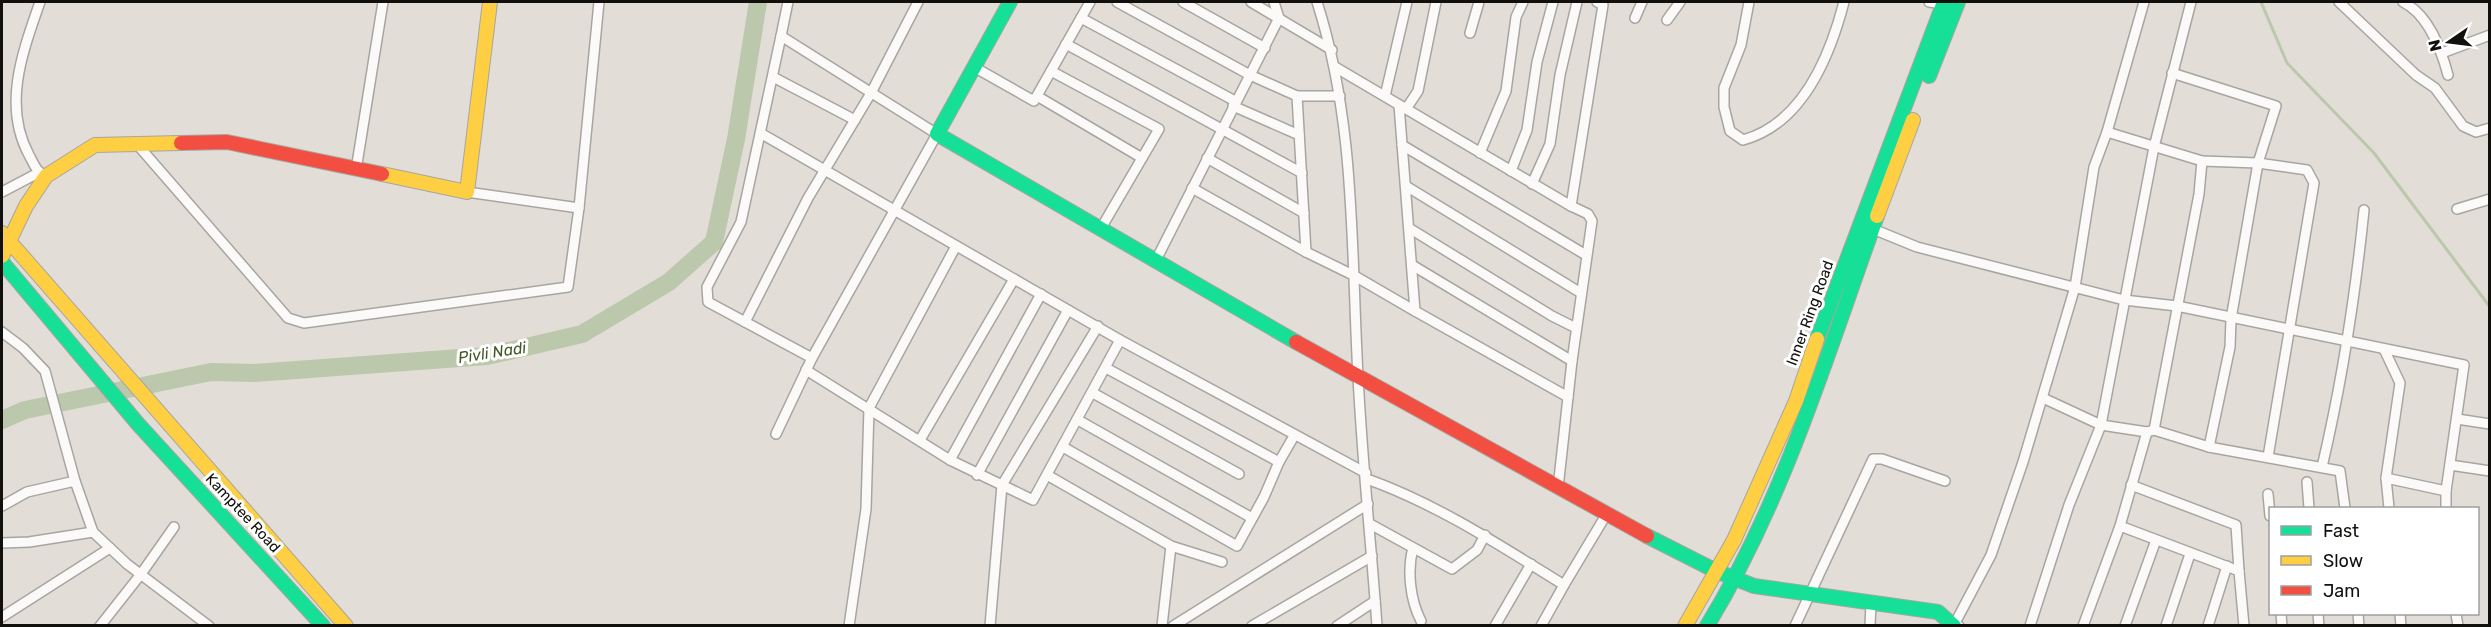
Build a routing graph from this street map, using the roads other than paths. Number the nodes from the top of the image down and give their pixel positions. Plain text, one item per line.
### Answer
1 (40, 2) edge
2 (383, 2) edge
3 (490, 2) edge
4 (599, 2) edge
5 (788, 2) edge
6 (918, 2) edge
7 (1010, 2) edge
8 (1090, 2) edge
9 (1118, 2) edge
10 (1183, 2) edge
11 (1251, 2) edge
12 (1274, 2) edge
13 (1317, 2) edge
14 (1407, 2) edge
15 (1436, 2) edge
16 (1479, 2) edge
17 (1523, 2) edge
18 (1553, 2) edge
19 (1576, 2) edge
20 (1597, 2) edge
21 (1642, 2) edge
22 (1680, 2) edge
23 (1749, 2) edge
24 (1844, 2) edge
25 (1939, 2) edge
26 (1958, 2) edge
27 (2144, 2) edge
28 (2191, 2) edge
29 (2339, 2) edge
30 (2403, 2) edge
31 (1081, 18) junction
32 (1279, 18) junction
33 (1635, 18) dead end
34 (1667, 20) dead end
35 (1470, 33) dead end
36 (2490, 35) edge
37 (781, 36) junction
38 (1066, 44) junction
39 (1265, 48) junction
40 (1332, 50) junction
41 (2442, 53) junction
42 (1335, 67) junction
43 (974, 68) junction
44 (1051, 71) junction
45 (2172, 73) junction
46 (1250, 75) junction
47 (2448, 75) dead end
48 (774, 77) junction
49 (871, 93) junction
50 (1037, 96) junction
51 (1297, 96) junction
52 (1340, 96) junction
53 (1385, 96) junction
54 (1234, 103) junction
55 (1403, 107) junction
56 (855, 120) junction
57 (2490, 128) edge
58 (1221, 129) junction
59 (2107, 132) junction
60 (762, 134) junction
61 (937, 134) junction
62 (1299, 135) junction
63 (136, 143) junction
64 (1402, 145) junction
65 (2154, 147) junction
66 (1480, 153) junction
67 (1207, 158) junction
68 (1142, 159) junction
69 (2202, 161) junction
70 (2258, 163) junction
71 (356, 170) junction
72 (825, 170) junction
73 (1511, 171) junction
74 (1302, 173) junction
75 (42, 174) junction
76 (1532, 184) junction
77 (1406, 186) junction
78 (1192, 188) junction
79 (2, 192) edge
80 (467, 192) junction
81 (2490, 199) edge
82 (1570, 206) junction
83 (579, 208) junction
84 (2457, 209) dead end
85 (2364, 210) dead end
86 (894, 211) junction
87 (1304, 213) junction
88 (1409, 228) junction
89 (1873, 229) junction
90 (1100, 230) junction
91 (6, 236) edge
92 (956, 246) junction
93 (1306, 252) junction
94 (1586, 255) junction
95 (2, 256) edge
96 (2, 262) edge
97 (1155, 262) junction
98 (1412, 266) junction
99 (1353, 275) junction
100 (1014, 279) junction
101 (2075, 287) junction
102 (1581, 292) junction
103 (1041, 294) junction
104 (2124, 300) junction
105 (2177, 306) junction
106 (1068, 310) junction
107 (1415, 311) junction
108 (2231, 319) junction
109 (745, 322) junction
110 (1098, 326) junction
111 (1576, 328) junction
112 (2291, 330) junction
113 (2, 332) edge
114 (1120, 340) junction
115 (2348, 342) junction
116 (2384, 349) junction
117 (812, 358) junction
118 (1572, 361) junction
119 (1106, 368) junction
120 (806, 370) junction
121 (1358, 378) junction
122 (1093, 393) junction
123 (1568, 397) junction
124 (2043, 398) junction
125 (869, 408) junction
126 (2457, 418) junction
127 (1078, 420) junction
128 (2490, 424) edge
129 (2101, 425) junction
130 (2150, 431) junction
131 (776, 434) dead end
132 (1294, 436) junction
133 (920, 440) junction
134 (1063, 447) junction
135 (2209, 447) junction
136 (2268, 457) junction
137 (950, 460) junction
138 (1279, 462) junction
139 (2450, 465) junction
140 (2322, 468) junction
141 (2490, 471) edge
142 (1047, 474) junction
143 (1239, 474) dead end
144 (977, 475) junction
145 (1366, 476) junction
146 (2386, 478) junction
147 (75, 481) junction
148 (1944, 481) dead end
149 (2307, 482) dead end
150 (1002, 485) junction
151 (2131, 485) junction
152 (1558, 488) junction
153 (2446, 491) junction
154 (2268, 494) dead end
155 (1368, 504) junction
156 (2, 506) edge
157 (2270, 507) edge
158 (2309, 507) edge
159 (2345, 507) edge
160 (2389, 507) edge
161 (2446, 507) edge
162 (1606, 515) junction
163 (1252, 518) junction
164 (1370, 524) junction
165 (2120, 526) junction
166 (174, 527) dead end
167 (93, 532) junction
168 (1485, 535) junction
169 (2156, 540) junction
170 (2, 543) edge
171 (1171, 546) junction
172 (110, 548) junction
173 (1413, 548) junction
174 (2190, 554) junction
175 (1372, 556) junction
176 (1222, 562) dead end
177 (1531, 564) junction
178 (2227, 566) junction
179 (1716, 571) junction
180 (2238, 571) junction
181 (141, 574) junction
182 (1737, 577) junction
183 (1564, 585) junction
184 (1811, 593) junction
185 (1375, 601) junction
186 (1871, 603) junction
187 (2, 617) edge
188 (1420, 621) dead end
189 (1954, 625) edge
190 (100, 626) edge
191 (209, 626) edge
192 (323, 626) edge
193 (346, 626) edge
194 (849, 626) edge
195 (990, 626) edge
196 (1162, 626) edge
197 (1173, 626) edge
198 (1252, 626) edge
199 (1337, 626) edge
200 (1377, 626) edge
201 (1495, 626) edge
202 (1541, 626) edge
203 (1685, 626) edge
204 (1707, 626) edge
205 (1795, 626) edge
206 (1870, 626) edge
207 (1959, 626) edge
208 (2030, 626) edge
209 (2083, 626) edge
210 (2125, 626) edge
211 (2166, 626) edge
212 (2208, 626) edge
213 (2244, 626) edge

1 - 75 street
2 - 71 street
3 - 80 main road
4 - 83 street
5 - 37 street
6 - 49 street
7 - 43 main road
8 - 31 street
9 - 46 street
10 - 39 street
11 - 32 street
12 - 32 street
13 - 40 street
14 - 53 street
15 - 55 street
16 - 35 street
17 - 66 street
18 - 73 street
19 - 76 street
20 - 82 street
21 - 33 street
22 - 34 street
23 - 24 street
25 - 179 main road, Inner Ring Road
26 - 89 main road, Inner Ring Road
27 - 59 street
28 - 45 street
29 - 57 street
30 - 41 street
31 - 38 street
31 - 54 street
32 - 39 street
32 - 40 street
36 - 41 street
37 - 48 street
37 - 49 street
38 - 44 street
38 - 58 street
39 - 46 street
40 - 42 street
41 - 47 street
42 - 52 street
42 - 53 street
43 - 50 street
43 - 61 main road
44 - 50 street
44 - 68 street
45 - 65 street
45 - 70 street
46 - 51 street
46 - 54 street
48 - 56 street
48 - 60 street
49 - 56 street
49 - 61 street
50 - 68 street
51 - 52 street
51 - 62 street
52 - 99 street
53 - 55 street
54 - 58 street
54 - 62 street
55 - 64 street
55 - 66 street
56 - 72 street
58 - 67 street
58 - 74 street
59 - 65 street
59 - 101 street
60 - 72 street
60 - 109 street
61 - 86 street
61 - 90 main road
62 - 74 street
63 - 71 main road
63 - 75 main road
63 - 83 street
64 - 77 street
64 - 94 street
65 - 69 street
65 - 104 street
66 - 73 street
67 - 78 street
67 - 87 street
68 - 90 street
69 - 70 street
69 - 105 street
70 - 108 street
70 - 112 street
71 - 80 main road
72 - 86 street
72 - 109 street
73 - 76 street
74 - 87 street
75 - 79 street
75 - 91 main road
76 - 82 street
77 - 88 street
77 - 102 street
78 - 93 street
78 - 97 street
80 - 83 street
81 - 84 street
82 - 94 street
85 - 115 street
86 - 92 street
86 - 117 street
87 - 93 street
88 - 98 street
88 - 111 street
89 - 101 street
89 - 182 main road, Inner Ring Road
90 - 97 main road
91 - 95 main road
91 - 193 main road
92 - 100 street
92 - 125 street
93 - 99 street
94 - 102 street
96 - 192 main road, Kamptee Road
97 - 121 main road
98 - 107 street
98 - 118 street
99 - 107 street
99 - 121 street
100 - 103 street
100 - 133 street
101 - 104 street
101 - 124 street
102 - 111 street
103 - 106 street
103 - 137 street
104 - 105 street
104 - 129 street
105 - 108 street
105 - 130 street
106 - 110 street
106 - 144 street
107 - 123 street
108 - 112 street
108 - 135 street
109 - 117 street
110 - 114 street
110 - 150 street
111 - 118 street
112 - 115 street
112 - 136 street
113 - 147 street
114 - 119 street
114 - 132 street
115 - 116 street
115 - 140 street
116 - 126 street
116 - 146 street
117 - 120 street
118 - 123 street
119 - 122 street
119 - 138 street
120 - 125 street
120 - 131 street
121 - 145 street
121 - 152 main road
122 - 127 street
122 - 143 street
123 - 152 street
124 - 129 street
124 - 189 street
125 - 133 street
125 - 194 street
126 - 128 street
126 - 139 street
127 - 134 street
127 - 163 street
129 - 130 street
129 - 208 street
130 - 135 street
130 - 151 street
132 - 138 street
132 - 145 street
133 - 137 street
134 - 142 street
134 - 163 street
135 - 136 street
136 - 140 street
137 - 144 street
138 - 163 street
139 - 141 street
139 - 153 street
140 - 159 street
142 - 150 street
142 - 171 street
144 - 150 street
145 - 155 street
145 - 168 street
146 - 153 street
146 - 160 street
147 - 156 street
147 - 167 street
148 - 184 street
149 - 158 street
150 - 195 street
151 - 165 street
151 - 180 street
152 - 162 main road
153 - 161 street
154 - 157 street
155 - 164 street
155 - 197 street
162 - 179 main road
162 - 183 street
164 - 173 street
164 - 175 street
165 - 169 street
165 - 209 street
166 - 181 street
167 - 170 street
167 - 172 street
168 - 173 street
168 - 177 street
169 - 174 street
169 - 210 street
171 - 176 street
171 - 196 street
172 - 181 street
172 - 187 street
173 - 188 street
174 - 178 street
174 - 211 street
175 - 185 street
175 - 198 street
177 - 183 street
177 - 201 street
178 - 180 street
178 - 212 street
179 - 182 main road
179 - 203 main road, Inner Ring Road
180 - 213 street
181 - 190 street
181 - 191 street
182 - 184 main road
182 - 204 main road, Inner Ring Road
183 - 202 street
184 - 186 main road
184 - 205 street
185 - 199 street
185 - 200 street
186 - 189 main road
186 - 206 street
189 - 207 street

